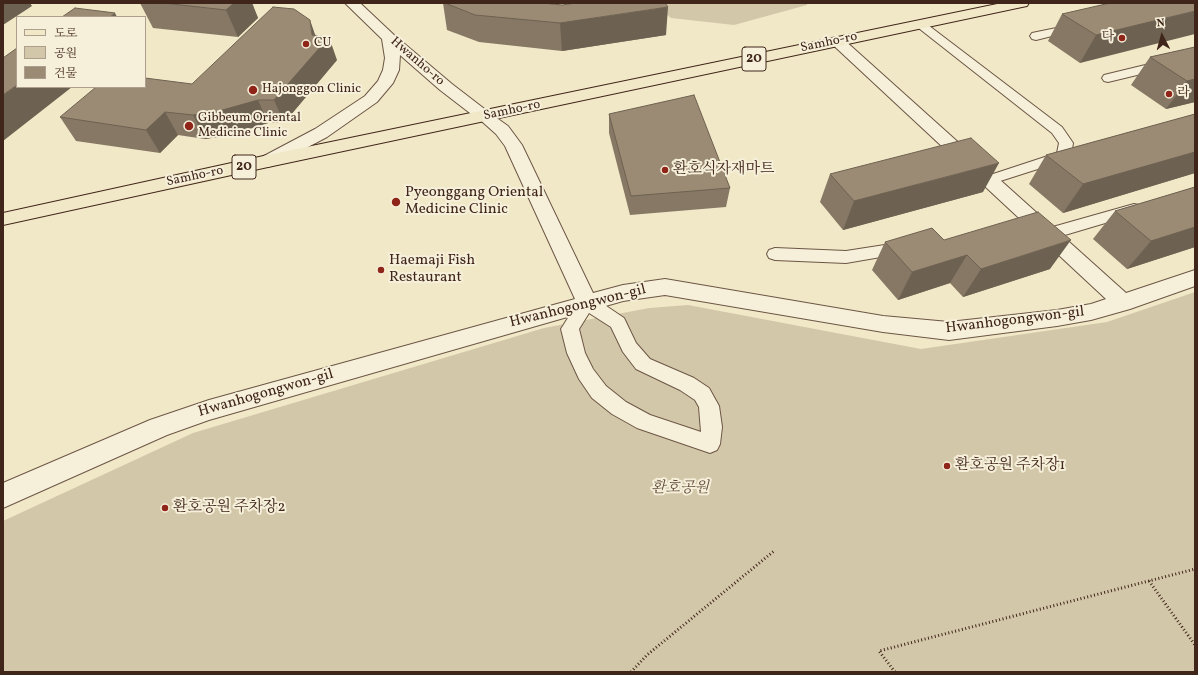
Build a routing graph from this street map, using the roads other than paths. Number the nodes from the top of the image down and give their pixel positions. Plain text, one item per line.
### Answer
1 (352, 3) edge
2 (1022, 3) edge
3 (920, 24) junction
4 (1089, 25) edge
5 (1036, 36) dead end
6 (389, 38) junction
7 (837, 41) junction
8 (1195, 57) edge
9 (1108, 78) dead end
10 (485, 116) junction
11 (268, 161) junction
12 (989, 180) junction
13 (1151, 204) edge
14 (3, 219) edge
15 (1048, 234) junction
16 (918, 247) edge
17 (775, 254) dead end
18 (1195, 278) edge
19 (587, 302) junction
20 (1123, 303) junction
21 (3, 496) edge

1 - 6 street, Hwanho-ro
2 - 3 main road, Samho-ro / 20
3 - 7 main road, Samho-ro / 20
3 - 12 lane
4 - 5 lane
6 - 10 street, Hwanho-ro
6 - 11 street
7 - 10 main road, Samho-ro / 20
7 - 12 street
8 - 9 lane
10 - 11 main road, Samho-ro / 20
10 - 19 street, Hwanho-ro
11 - 14 main road, Samho-ro / 20
12 - 15 street
13 - 15 lane
15 - 20 street
16 - 17 lane
18 - 20 street, Hwanhogongwon-gil
19 - 19 lane
19 - 20 street, Hwanhogongwon-gil
19 - 21 street, Hwanhogongwon-gil

